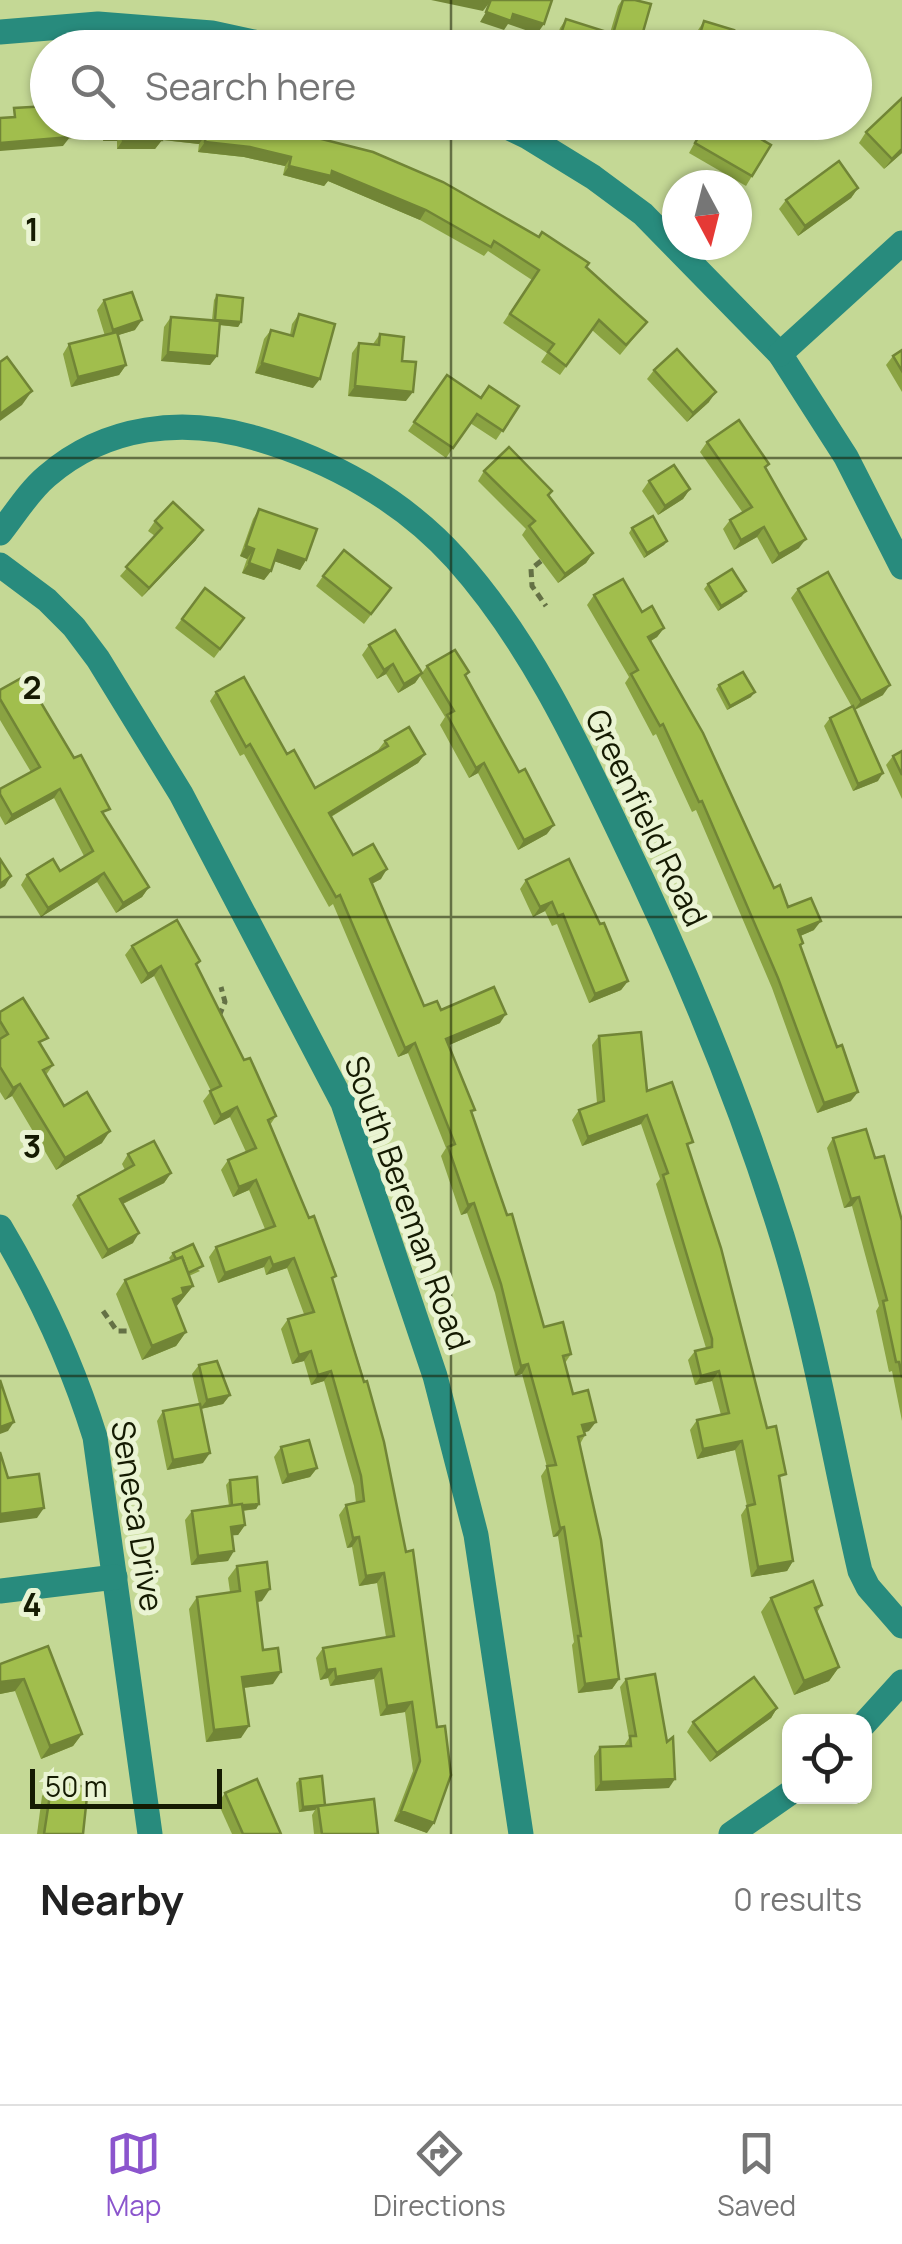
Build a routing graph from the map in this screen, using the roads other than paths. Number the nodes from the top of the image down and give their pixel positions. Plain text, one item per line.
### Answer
1 (174, 30) edge
2 (0, 32) edge
3 (534, 140) edge
4 (902, 242) edge
5 (780, 354) junction
6 (0, 533) edge
7 (0, 565) edge
8 (902, 566) edge
9 (0, 1227) edge
10 (116, 1578) junction
11 (0, 1591) edge
12 (902, 1626) edge
13 (902, 1682) edge
14 (872, 1715) edge
15 (782, 1799) edge
16 (150, 1834) edge
17 (521, 1834) edge
18 (731, 1834) edge

1 - 2 street
3 - 5 street
4 - 5 street
5 - 8 street
6 - 12 street, Greenfield Road
7 - 17 street, South Bereman Road
9 - 10 street, Seneca Drive
10 - 11 street
10 - 16 street, Seneca Drive
13 - 14 street
15 - 18 street

